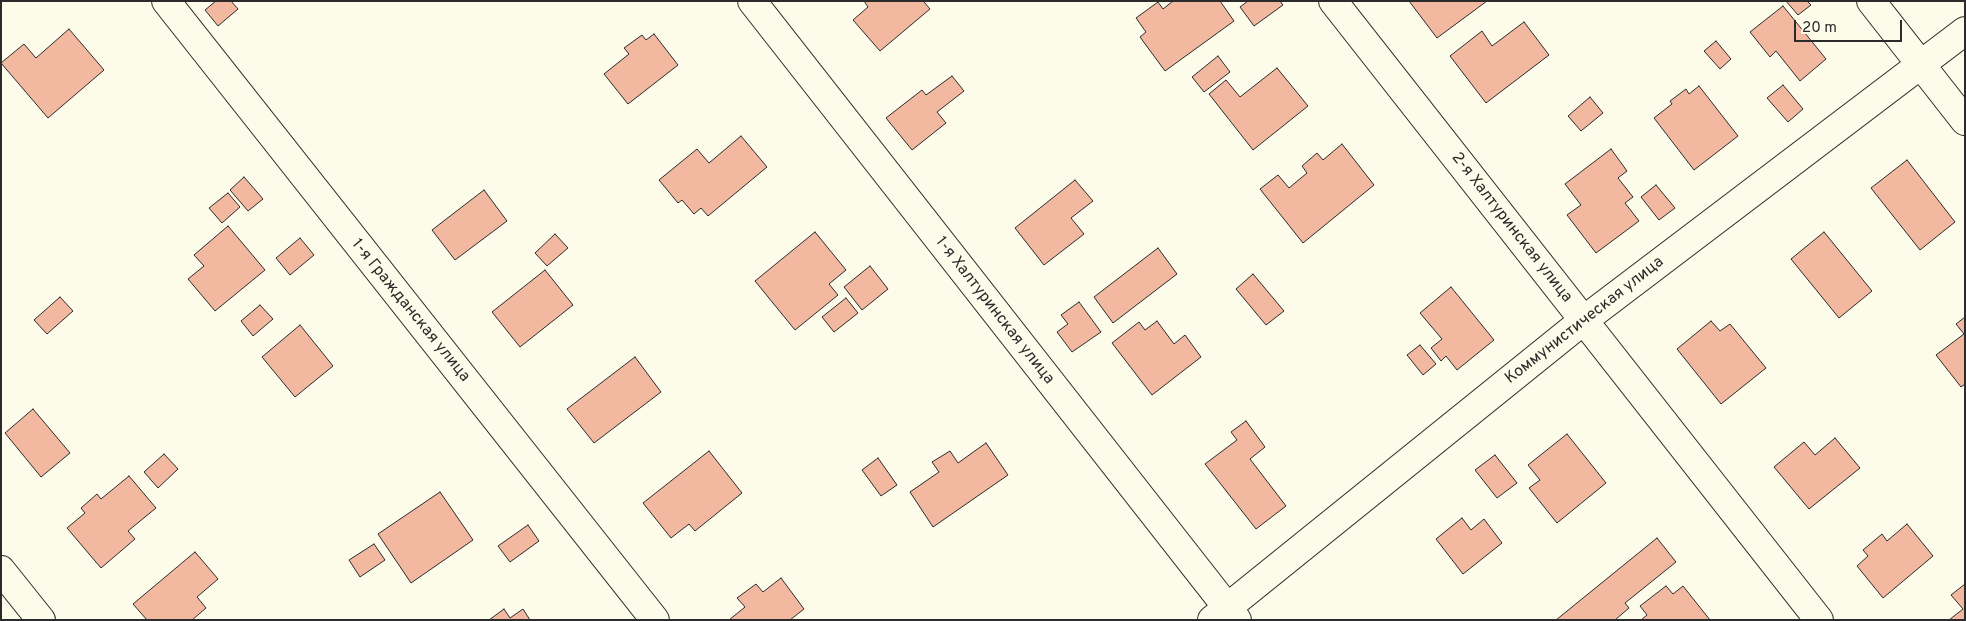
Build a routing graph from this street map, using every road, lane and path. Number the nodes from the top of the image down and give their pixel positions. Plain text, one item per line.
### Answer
1 (166, 1) edge
2 (752, 1) edge
3 (1333, 1) edge
4 (1870, 1) edge
5 (1965, 31) edge
6 (1920, 66) junction
7 (1965, 121) edge
8 (1584, 320) junction
9 (1, 570) edge
10 (1225, 616) edge
11 (41, 620) edge
12 (655, 620) edge
13 (1819, 620) edge

1 - 12 street, 1-я Гражданская улица
2 - 10 street, 1-я Халтуринская улица
3 - 8 street, 2-я Халтуринская улица
4 - 6 street
5 - 6 street, Коммунистическая улица
6 - 7 street
6 - 8 street, Коммунистическая улица
8 - 10 street, Коммунистическая улица
8 - 13 street, 2-я Халтуринская улица
9 - 11 street

